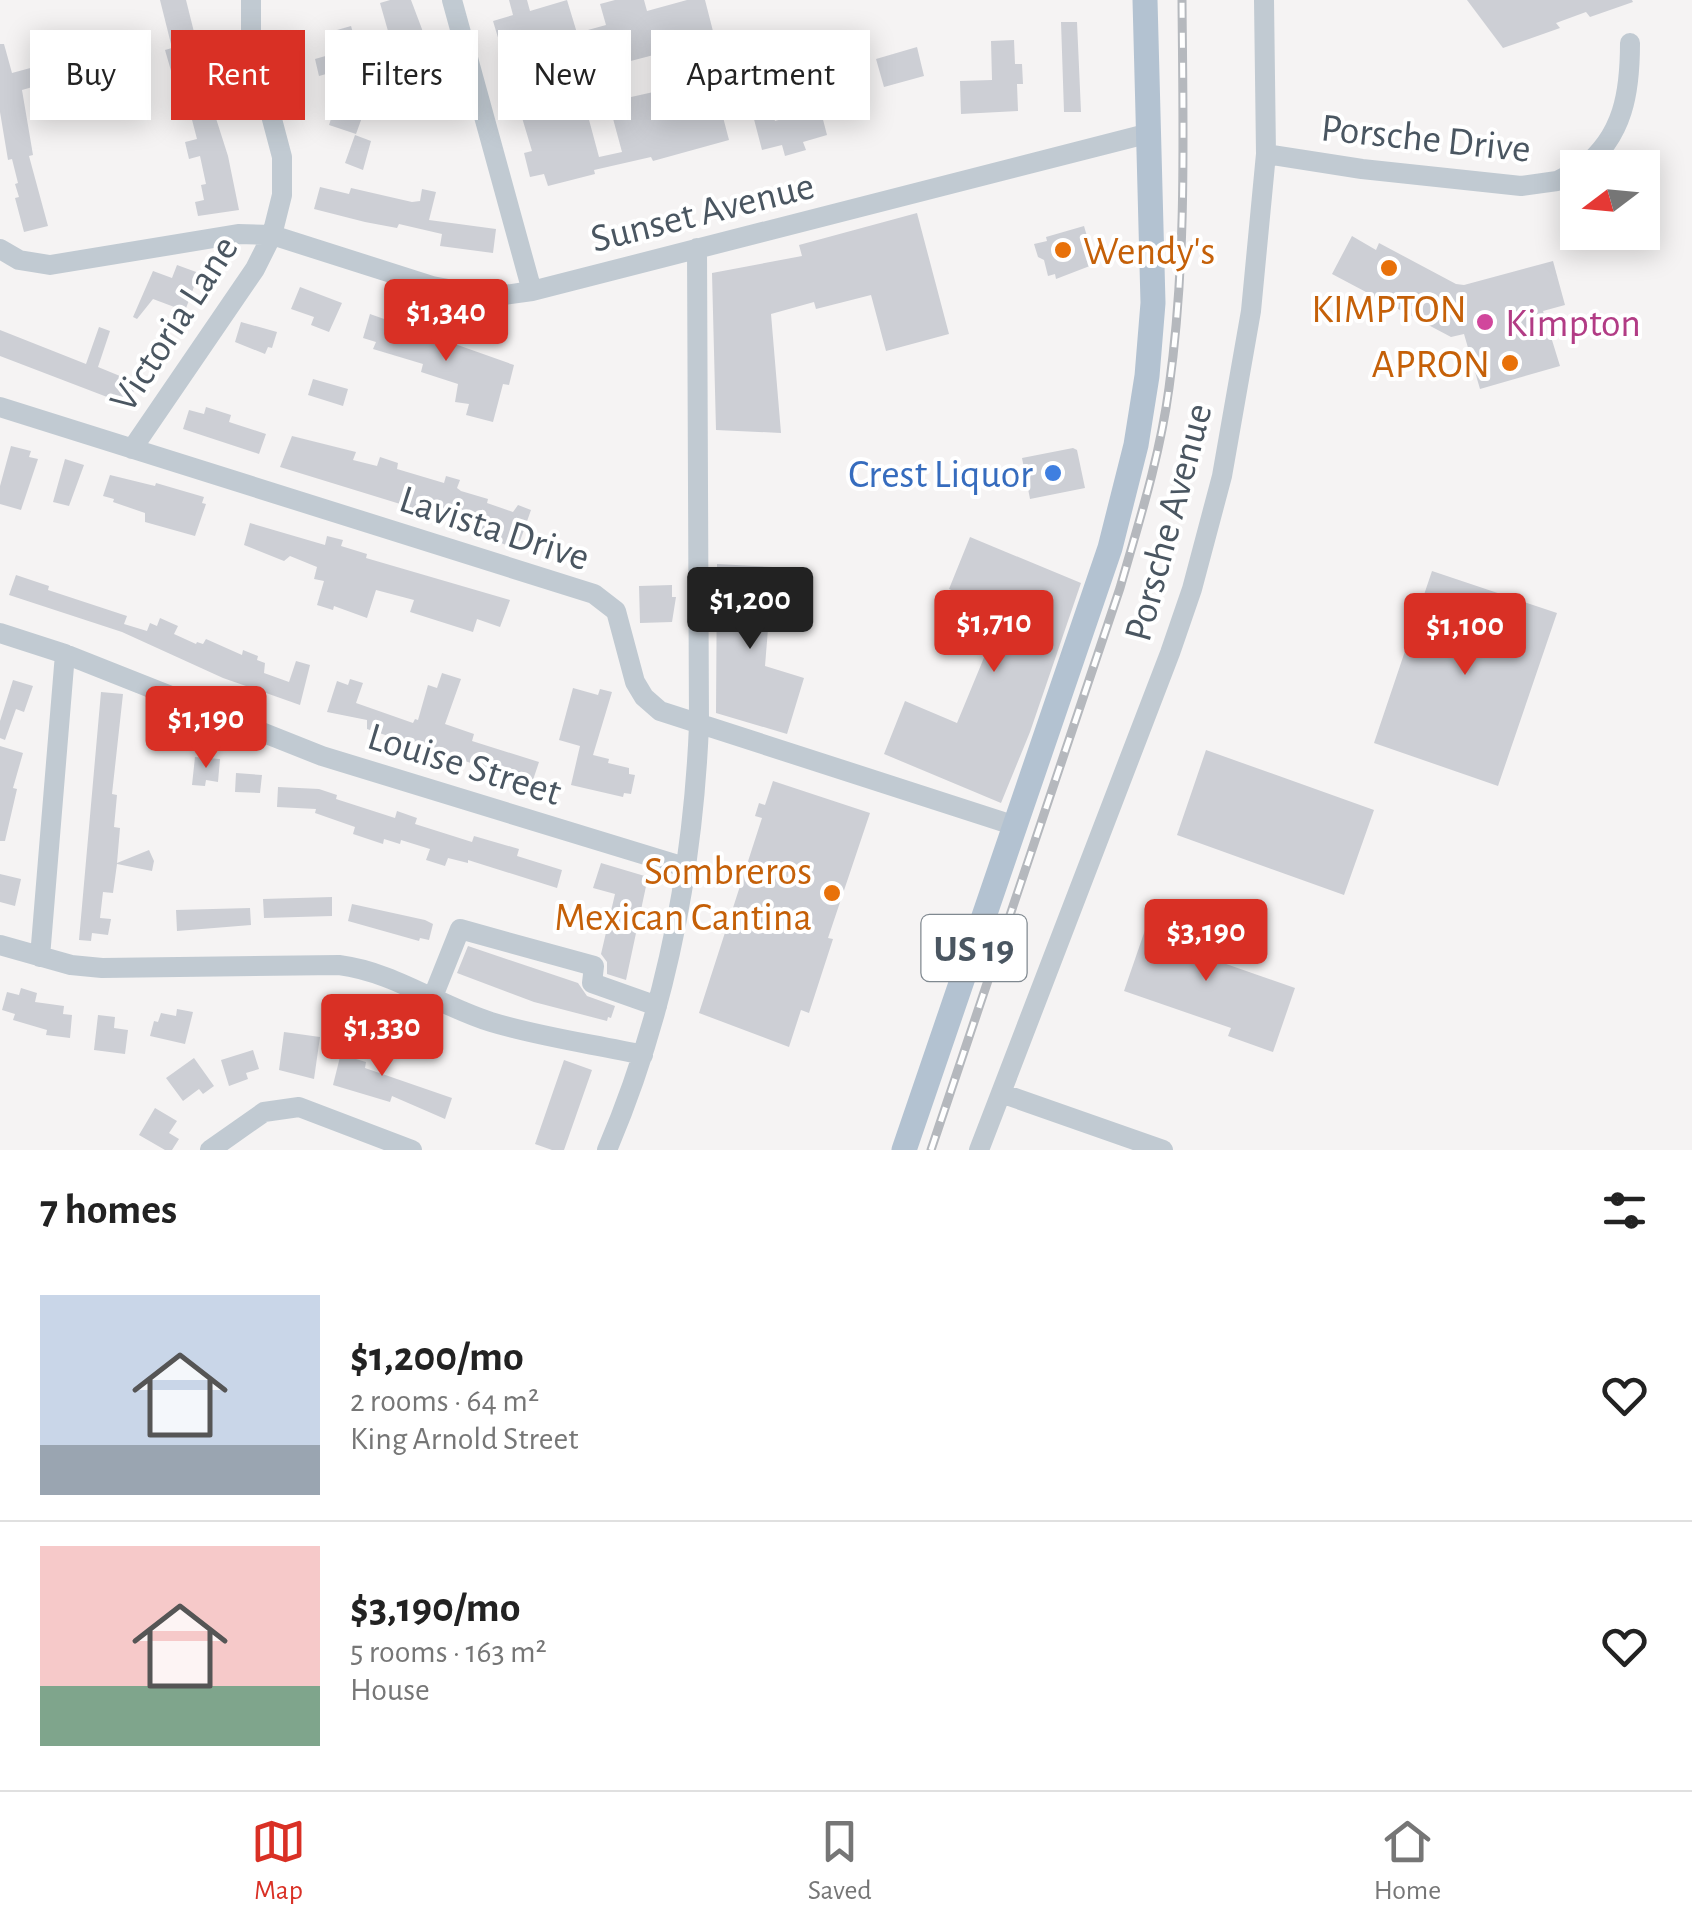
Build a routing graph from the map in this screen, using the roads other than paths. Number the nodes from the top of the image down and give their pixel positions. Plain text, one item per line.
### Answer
1 (251, 0) edge
2 (452, 0) edge
3 (1145, 0) edge
4 (1264, 0) edge
5 (1630, 43) dead end
6 (1150, 133) junction
7 (1601, 150) edge
8 (1266, 154) junction
9 (1560, 180) edge
10 (272, 236) junction
11 (698, 248) junction
12 (0, 249) edge
13 (532, 291) junction
14 (0, 407) edge
15 (132, 449) junction
16 (0, 634) edge
17 (65, 654) junction
18 (700, 725) junction
19 (1016, 826) junction
20 (688, 868) junction
21 (0, 946) edge
22 (40, 957) junction
23 (432, 999) junction
24 (657, 1006) junction
25 (643, 1055) junction
26 (1001, 1093) junction
27 (210, 1150) edge
28 (412, 1150) edge
29 (607, 1150) edge
30 (904, 1150) edge
31 (979, 1150) edge
32 (1163, 1150) edge

1 - 10 street, Victoria Lane
2 - 13 street
3 - 6 main road, US 19
4 - 8 street, Porsche Avenue
5 - 7 street, Porsche Drive
6 - 11 street, Sunset Avenue
6 - 19 main road, US 19
8 - 9 street, Porsche Drive
8 - 26 street, Porsche Avenue
10 - 12 street, Sunset Avenue
10 - 13 street, Sunset Avenue
10 - 15 street, Victoria Lane
11 - 13 street, Sunset Avenue
11 - 18 street
14 - 15 street, Lavista Drive
15 - 18 street, Lavista Drive
16 - 17 street, Louise Street
17 - 20 street, Louise Street
17 - 22 street
18 - 19 street, Lavista Drive
18 - 20 street
19 - 30 main road, US 19
20 - 24 street
21 - 22 street
22 - 23 street
23 - 24 street
23 - 25 street
24 - 25 street
25 - 29 street
26 - 31 street, Porsche Avenue
26 - 32 street
27 - 28 street

